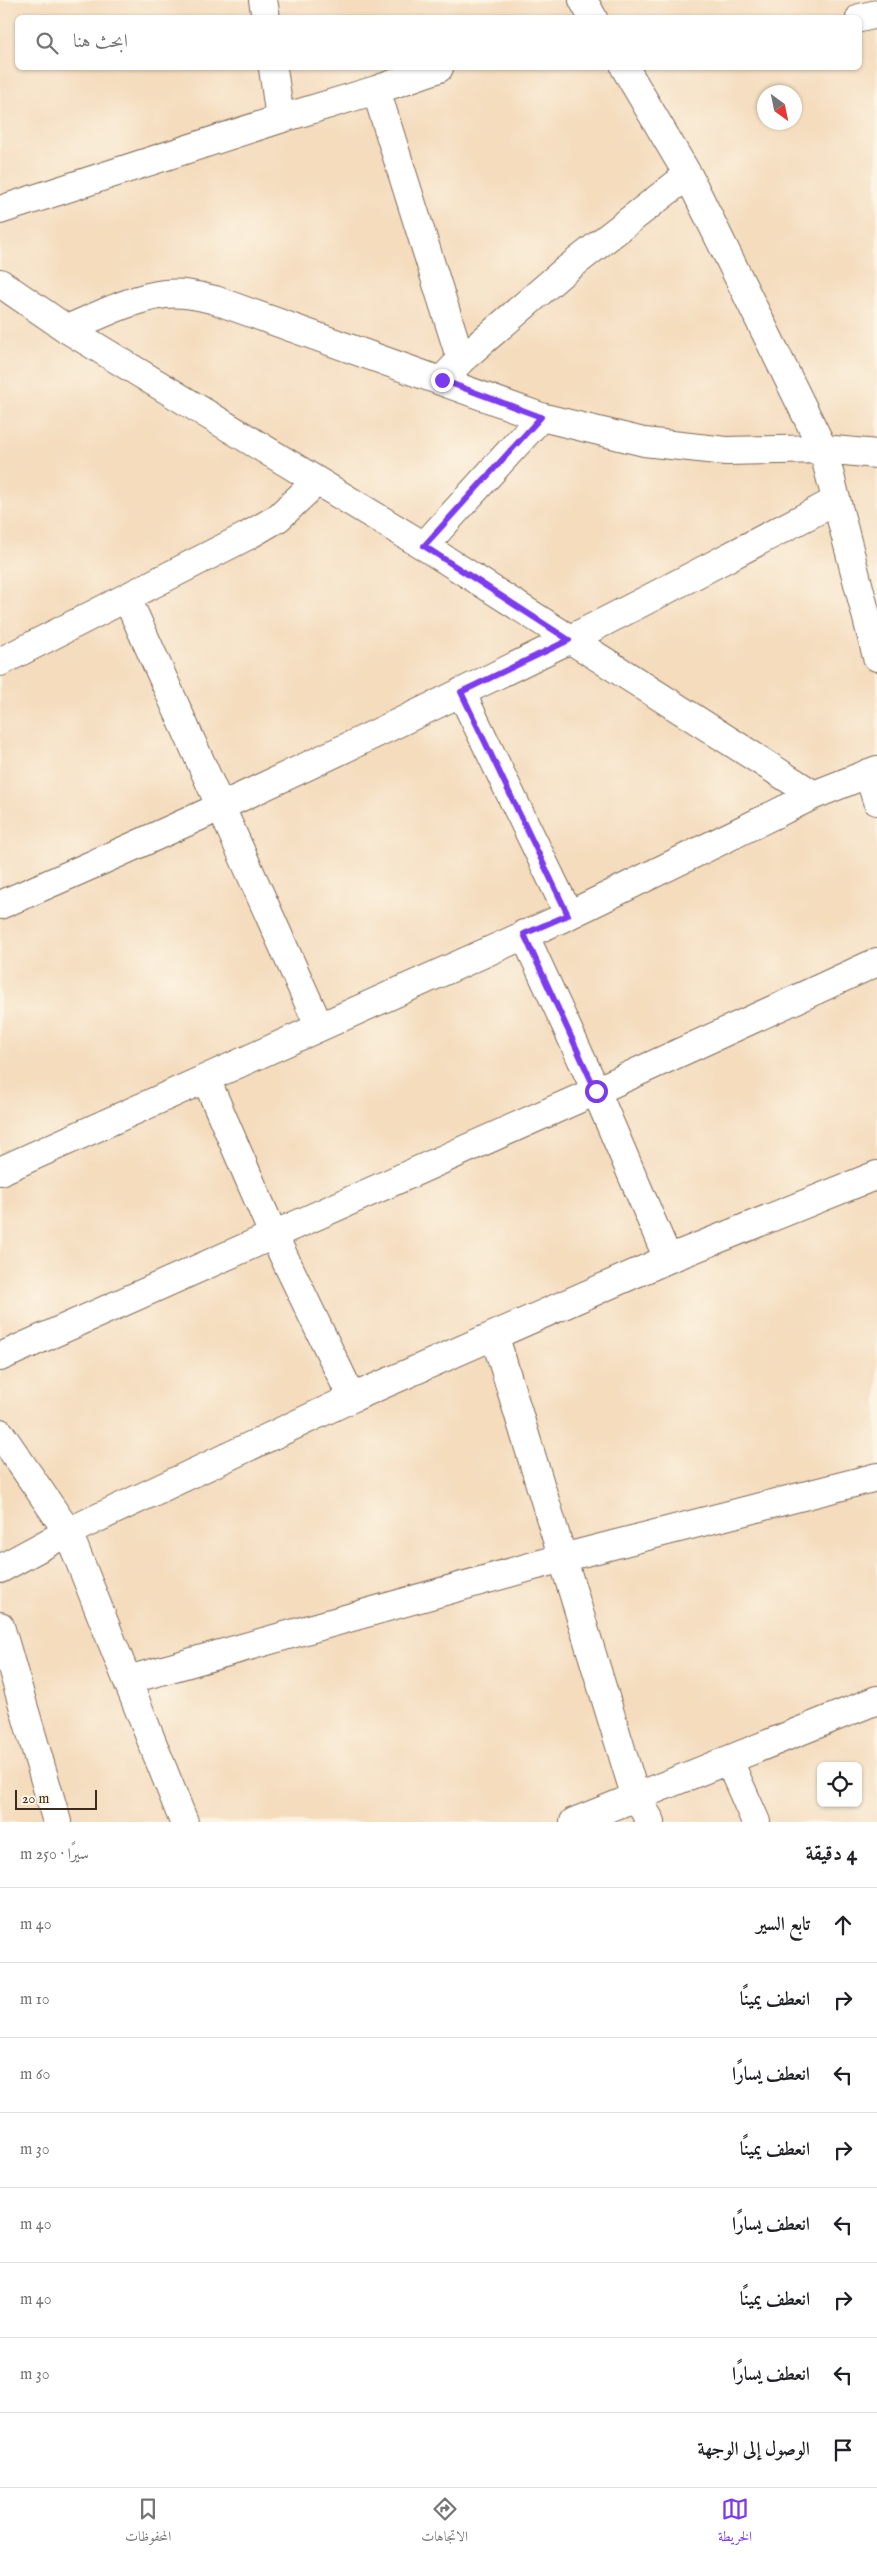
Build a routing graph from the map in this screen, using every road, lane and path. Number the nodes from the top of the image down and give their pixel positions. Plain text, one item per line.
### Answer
1 (264, 0) edge
2 (877, 14) edge
3 (266, 15) edge
4 (862, 18) edge
5 (273, 70) edge
6 (434, 70) edge
7 (635, 70) edge
8 (376, 90) junction
9 (280, 119) junction
10 (688, 176) junction
11 (0, 210) edge
12 (0, 283) edge
13 (67, 329) junction
14 (461, 360) junction
15 (442, 380) junction
16 (541, 417) junction
17 (823, 448) junction
18 (877, 454) edge
19 (316, 482) junction
20 (836, 501) junction
21 (424, 546) junction
22 (127, 598) junction
23 (569, 640) junction
24 (877, 656) edge
25 (0, 662) edge
26 (461, 692) junction
27 (872, 771) edge
28 (814, 795) junction
29 (877, 801) edge
30 (221, 806) junction
31 (0, 905) edge
32 (568, 915) junction
33 (524, 934) junction
34 (877, 962) edge
35 (319, 1026) junction
36 (206, 1079) junction
37 (596, 1091) junction
38 (0, 1170) edge
39 (877, 1175) edge
40 (273, 1234) junction
41 (668, 1259) junction
42 (495, 1337) junction
43 (0, 1356) edge
44 (352, 1398) junction
45 (0, 1433) edge
46 (877, 1477) edge
47 (68, 1532) junction
48 (562, 1558) junction
49 (0, 1569) edge
50 (0, 1626) edge
51 (128, 1680) junction
52 (877, 1700) edge
53 (729, 1761) junction
54 (636, 1795) junction
55 (57, 1822) edge
56 (184, 1822) edge
57 (574, 1822) edge
58 (650, 1822) edge
59 (756, 1822) edge

1 - 3 street
2 - 4 street
5 - 9 street
6 - 8 street
7 - 10 street
8 - 9 street
8 - 14 street
9 - 11 street
10 - 14 street
10 - 17 street
12 - 13 street
13 - 15 street
13 - 19 street
14 - 15 street
15 - 16 street
16 - 17 street
16 - 21 street
17 - 18 street
17 - 20 street
19 - 21 street
19 - 22 street
20 - 23 street
20 - 24 street
21 - 23 street
22 - 25 street
22 - 30 street
23 - 26 street
23 - 28 street
26 - 30 street
26 - 32 street
27 - 28 street
27 - 29 street
28 - 32 street
30 - 31 street
30 - 35 street
32 - 33 street
33 - 35 street
33 - 37 street
34 - 37 street
35 - 36 street
36 - 38 street
36 - 40 street
37 - 40 street
37 - 41 street
39 - 41 street
40 - 43 street
40 - 44 street
41 - 42 street
42 - 44 street
42 - 48 street
44 - 47 street
45 - 47 street
46 - 48 street
47 - 49 street
47 - 51 street
48 - 51 street
48 - 54 street
50 - 55 street
51 - 56 street
52 - 53 street
53 - 54 street
53 - 59 street
54 - 57 street
54 - 58 street

